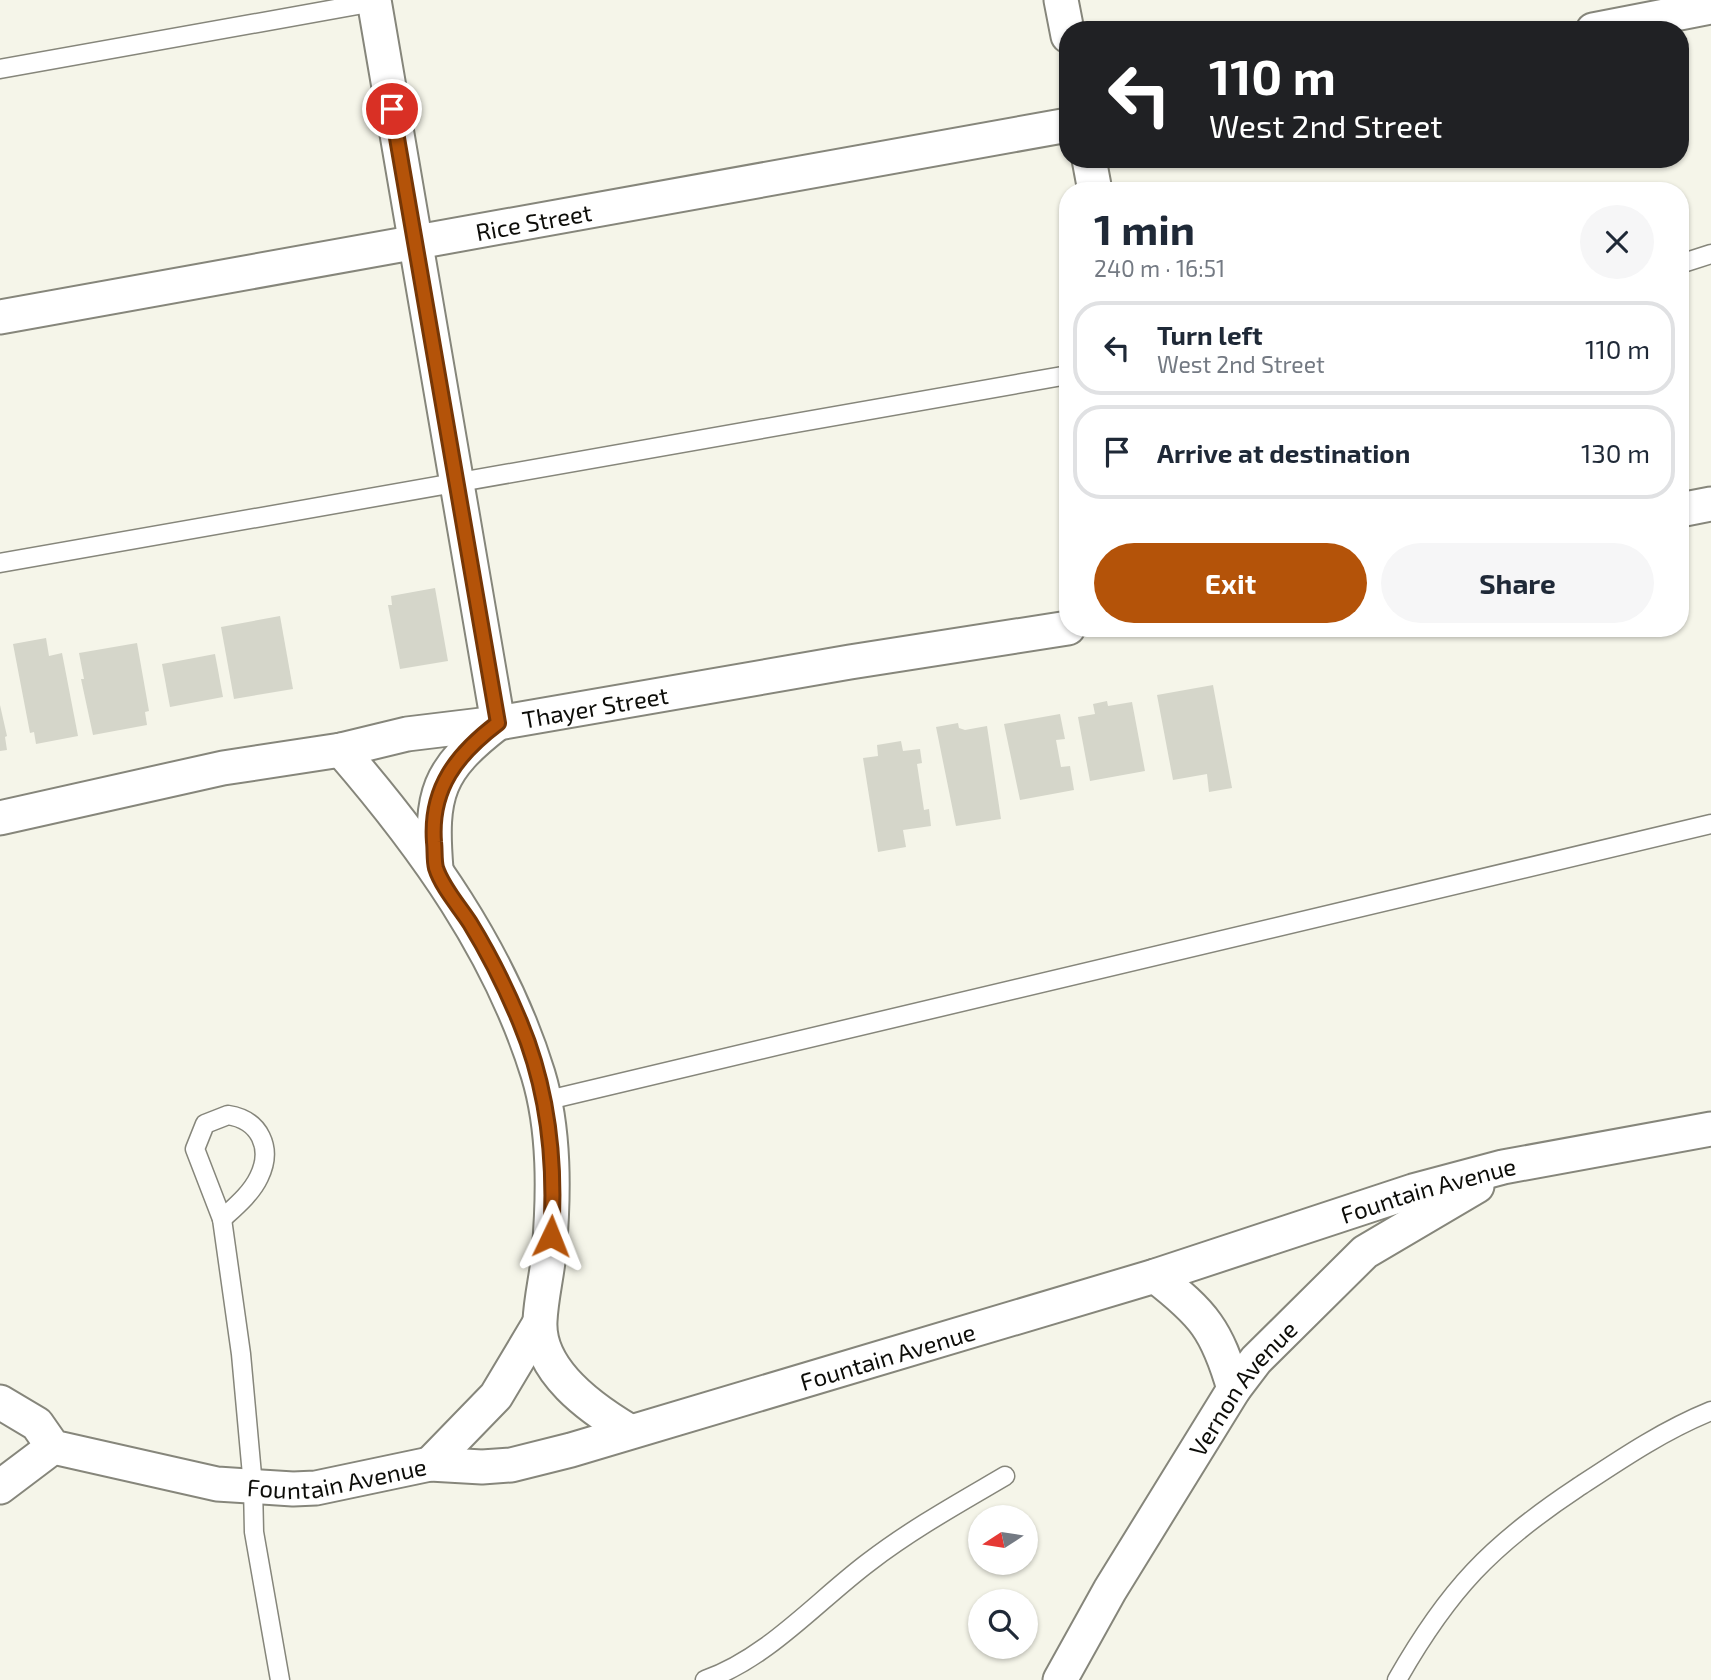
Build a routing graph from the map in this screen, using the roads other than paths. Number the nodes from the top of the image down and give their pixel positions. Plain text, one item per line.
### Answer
1 (1061, 0) edge
2 (377, 1) edge
3 (1711, 7) edge
4 (1065, 21) edge
5 (1640, 21) edge
6 (0, 69) edge
7 (1059, 127) edge
8 (416, 243) junction
9 (1711, 254) edge
10 (1689, 261) edge
11 (0, 317) edge
12 (1059, 377) edge
13 (457, 484) junction
14 (1711, 504) edge
15 (1689, 508) edge
16 (0, 563) edge
17 (1059, 629) edge
18 (498, 723) junction
19 (341, 750) junction
20 (0, 818) edge
21 (1711, 824) edge
22 (436, 869) junction
23 (544, 1101) junction
24 (1711, 1129) edge
25 (1503, 1167) junction
26 (222, 1219) junction
27 (1155, 1276) junction
28 (539, 1324) junction
29 (1234, 1389) junction
30 (0, 1402) edge
31 (1711, 1411) edge
32 (629, 1432) junction
33 (53, 1447) junction
34 (430, 1464) junction
35 (1005, 1476) dead end
36 (253, 1486) junction
37 (0, 1487) edge
38 (280, 1680) edge
39 (705, 1680) edge
40 (1060, 1680) edge
41 (1397, 1680) edge

1 - 4 street
2 - 6 lane
2 - 8 street
3 - 5 street
7 - 8 street, Rice Street
8 - 11 street, Rice Street
8 - 13 street
9 - 10 lane
12 - 13 lane
13 - 16 lane
13 - 18 street
14 - 15 street
17 - 18 street, Thayer Street
18 - 19 street, Thayer Street
18 - 22 street
19 - 20 street, Thayer Street
19 - 22 street
21 - 23 lane
22 - 23 street
23 - 28 street
24 - 25 street, Fountain Avenue
25 - 27 street, Fountain Avenue
25 - 29 street, Vernon Avenue
26 - 26 lane
26 - 36 lane
27 - 29 street
27 - 32 street, Fountain Avenue
28 - 32 street
28 - 34 street
29 - 40 street, Vernon Avenue
30 - 33 street
31 - 41 lane
32 - 34 street, Fountain Avenue
33 - 36 street, Fountain Avenue
33 - 37 street
34 - 36 street, Fountain Avenue
35 - 39 lane
36 - 38 lane

